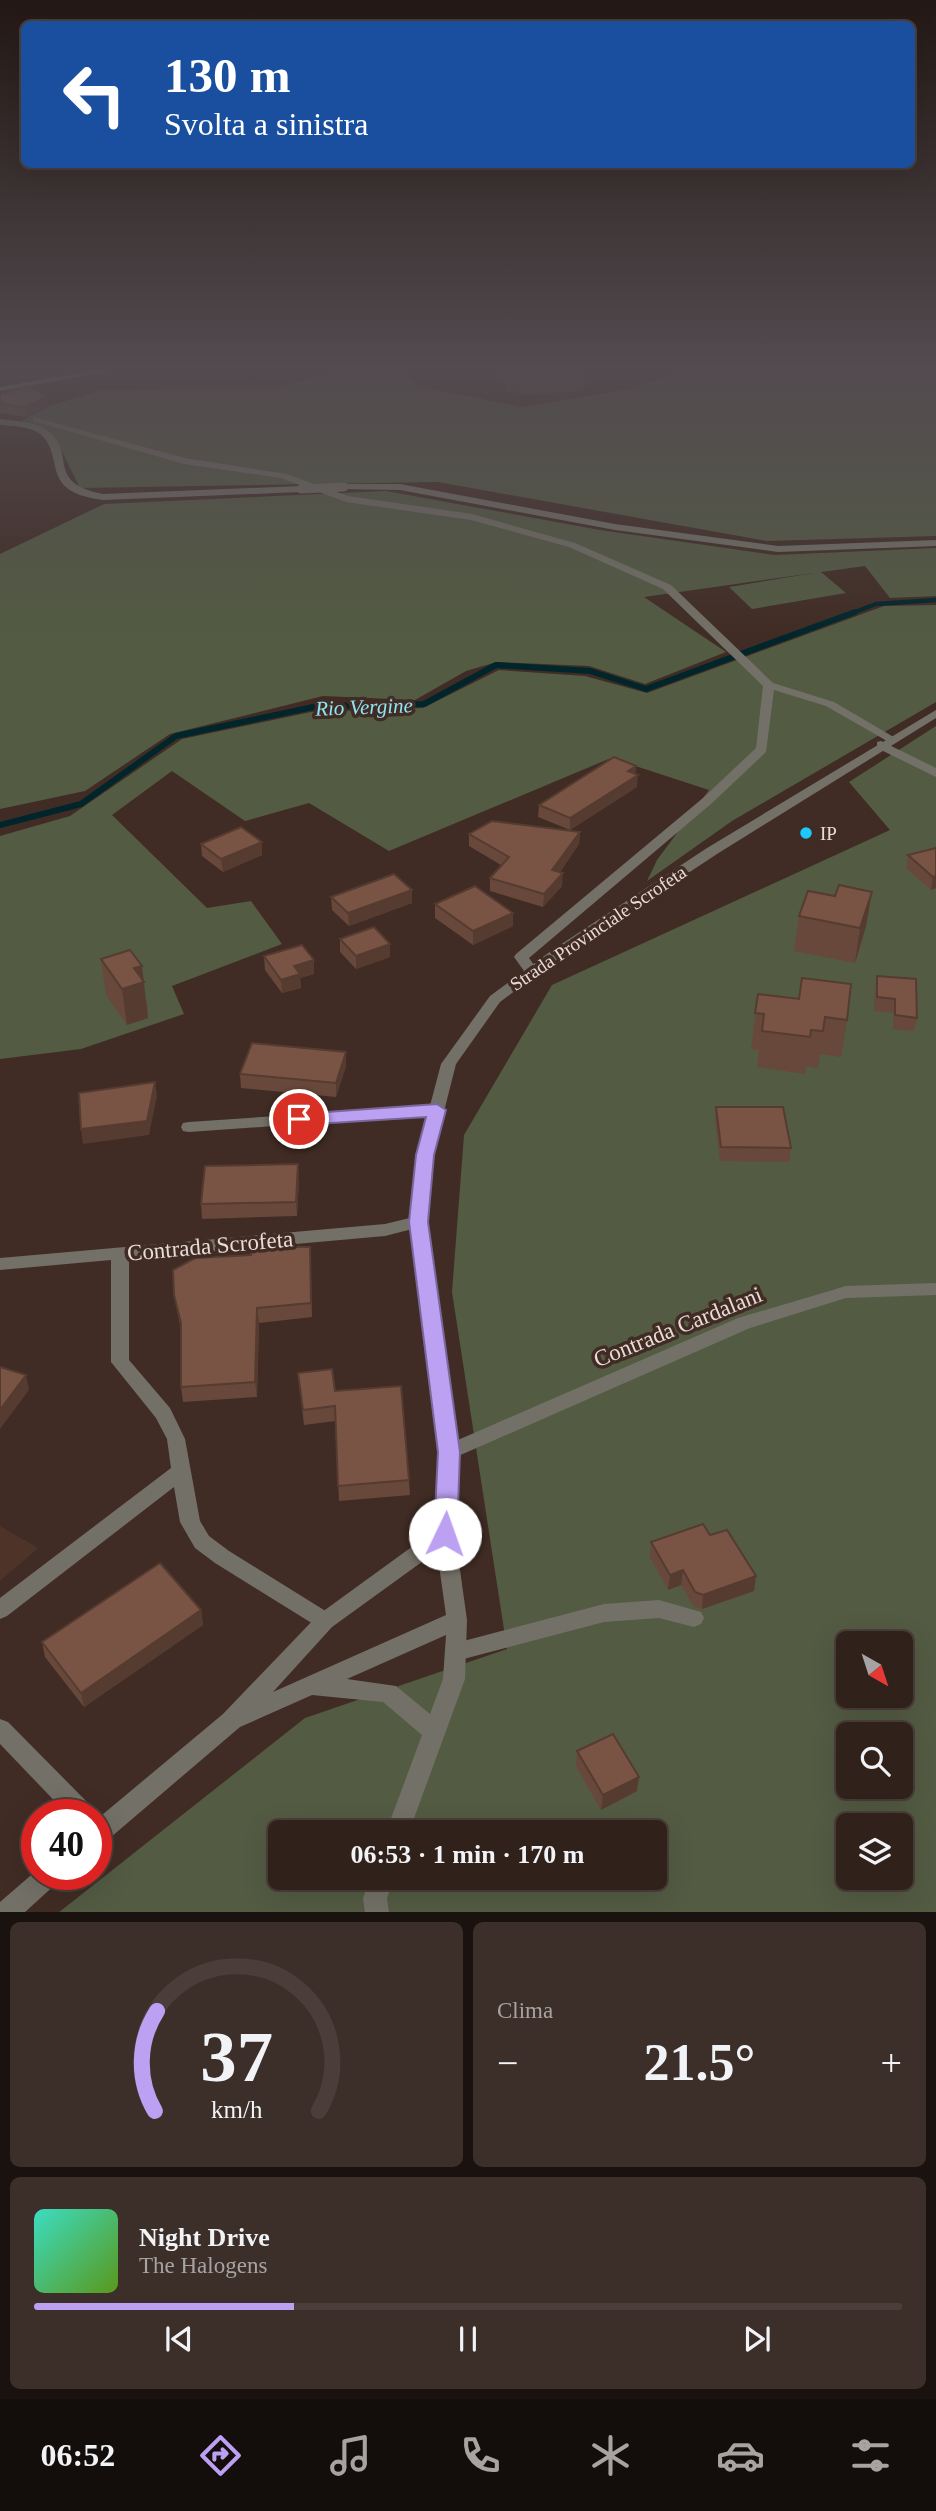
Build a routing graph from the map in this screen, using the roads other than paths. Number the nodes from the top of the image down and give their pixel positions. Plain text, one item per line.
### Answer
1 (57, 458) edge
2 (173, 458) edge
3 (936, 543) edge
4 (769, 685) junction
5 (936, 713) edge
6 (886, 742) junction
7 (936, 774) edge
8 (532, 972) junction
9 (437, 1110) junction
10 (189, 1127) dead end
11 (418, 1222) junction
12 (120, 1254) junction
13 (0, 1264) edge
14 (936, 1289) edge
15 (449, 1452) junction
16 (183, 1471) junction
17 (445, 1534) junction
18 (0, 1610) edge
19 (694, 1618) dead end
20 (457, 1620) junction
21 (325, 1621) junction
22 (456, 1652) junction
23 (311, 1685) junction
24 (231, 1721) junction
25 (0, 1729) edge
26 (434, 1731) junction
27 (67, 1799) edge
28 (112, 1813) edge
29 (402, 1820) edge
30 (32, 1890) edge
31 (378, 1890) edge
32 (7, 1912) edge
33 (377, 1912) edge

1 - 3 street, bridge
2 - 4 street
4 - 6 street
4 - 8 street
5 - 6 street, Strada Provinciale Scrofeta
6 - 7 street
6 - 8 street, Strada Provinciale Scrofeta
8 - 9 street, Strada Provinciale Scrofeta
9 - 10 street
9 - 11 street, Strada Provinciale Scrofeta
11 - 12 street, Contrada Scrofeta
11 - 15 street, Strada Provinciale Scrofeta
12 - 13 street, Contrada Scrofeta
12 - 16 street
14 - 15 street, Contrada Cardalani
15 - 17 street, Strada Provinciale Scrofeta
16 - 18 street
16 - 21 street
17 - 20 street, Strada Provinciale Scrofeta
17 - 21 street
19 - 22 street
20 - 22 street, Strada Provinciale Scrofeta
20 - 23 street
21 - 24 street
22 - 26 street, Strada Provinciale Scrofeta
23 - 24 street
23 - 26 street
24 - 28 street
25 - 27 street
26 - 29 street, Strada Provinciale Scrofeta
30 - 32 street
31 - 33 street

